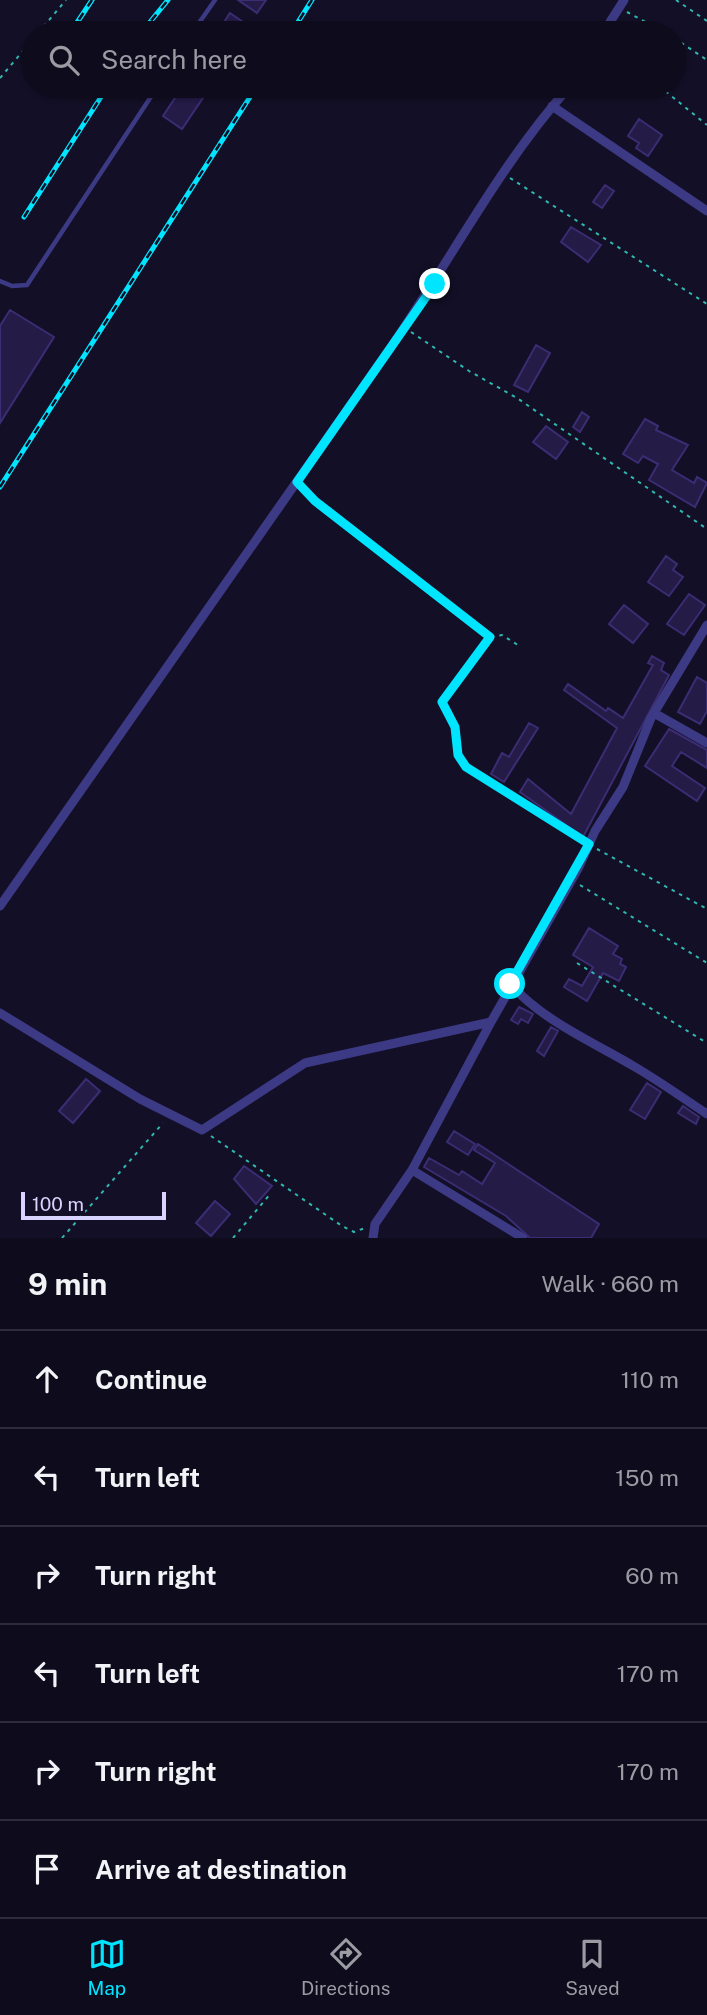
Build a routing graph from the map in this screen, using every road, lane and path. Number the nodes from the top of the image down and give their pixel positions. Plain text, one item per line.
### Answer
1 (66, 0) edge
2 (215, 0) edge
3 (676, 0) edge
4 (622, 4) edge
5 (48, 21) edge
6 (200, 21) edge
7 (611, 21) edge
8 (648, 21) edge
9 (707, 21) edge
10 (686, 46) edge
11 (21, 53) edge
12 (707, 60) edge
13 (0, 78) edge
14 (150, 98) edge
15 (559, 98) edge
16 (674, 98) edge
17 (552, 106) junction
18 (707, 125) edge
19 (504, 174) junction
20 (707, 211) edge
21 (0, 281) edge
22 (707, 304) edge
23 (404, 328) junction
24 (297, 482) junction
25 (707, 529) edge
26 (707, 625) edge
27 (490, 637) junction
28 (521, 647) dead end
29 (654, 713) junction
30 (707, 743) edge
31 (589, 844) junction
32 (574, 875) junction
33 (0, 906) edge
34 (707, 909) edge
35 (577, 963) dead end
36 (707, 963) edge
37 (510, 984) junction
38 (0, 1013) edge
39 (491, 1022) junction
40 (707, 1043) edge
41 (171, 1114) junction
42 (707, 1114) edge
43 (202, 1130) junction
44 (412, 1170) junction
45 (271, 1193) dead end
46 (375, 1224) junction
47 (62, 1238) edge
48 (233, 1238) edge
49 (373, 1238) edge
50 (523, 1238) edge

1 - 5 path
2 - 6 lane
3 - 9 path
4 - 7 street
4 - 8 path
10 - 12 path
11 - 13 path
14 - 21 lane
15 - 17 street
16 - 18 path
17 - 19 street
17 - 20 street
19 - 22 path
19 - 23 street
23 - 24 street
23 - 25 path
24 - 27 path
24 - 33 street
26 - 29 street
27 - 28 path
27 - 31 path
29 - 30 street
29 - 31 street
31 - 32 street
31 - 34 path
32 - 36 path
32 - 37 street
35 - 40 path
37 - 39 street
37 - 42 street
38 - 41 street
39 - 43 street
39 - 44 street
41 - 43 street
41 - 47 path
43 - 46 path
44 - 46 street
44 - 50 street
45 - 48 path
46 - 49 street

